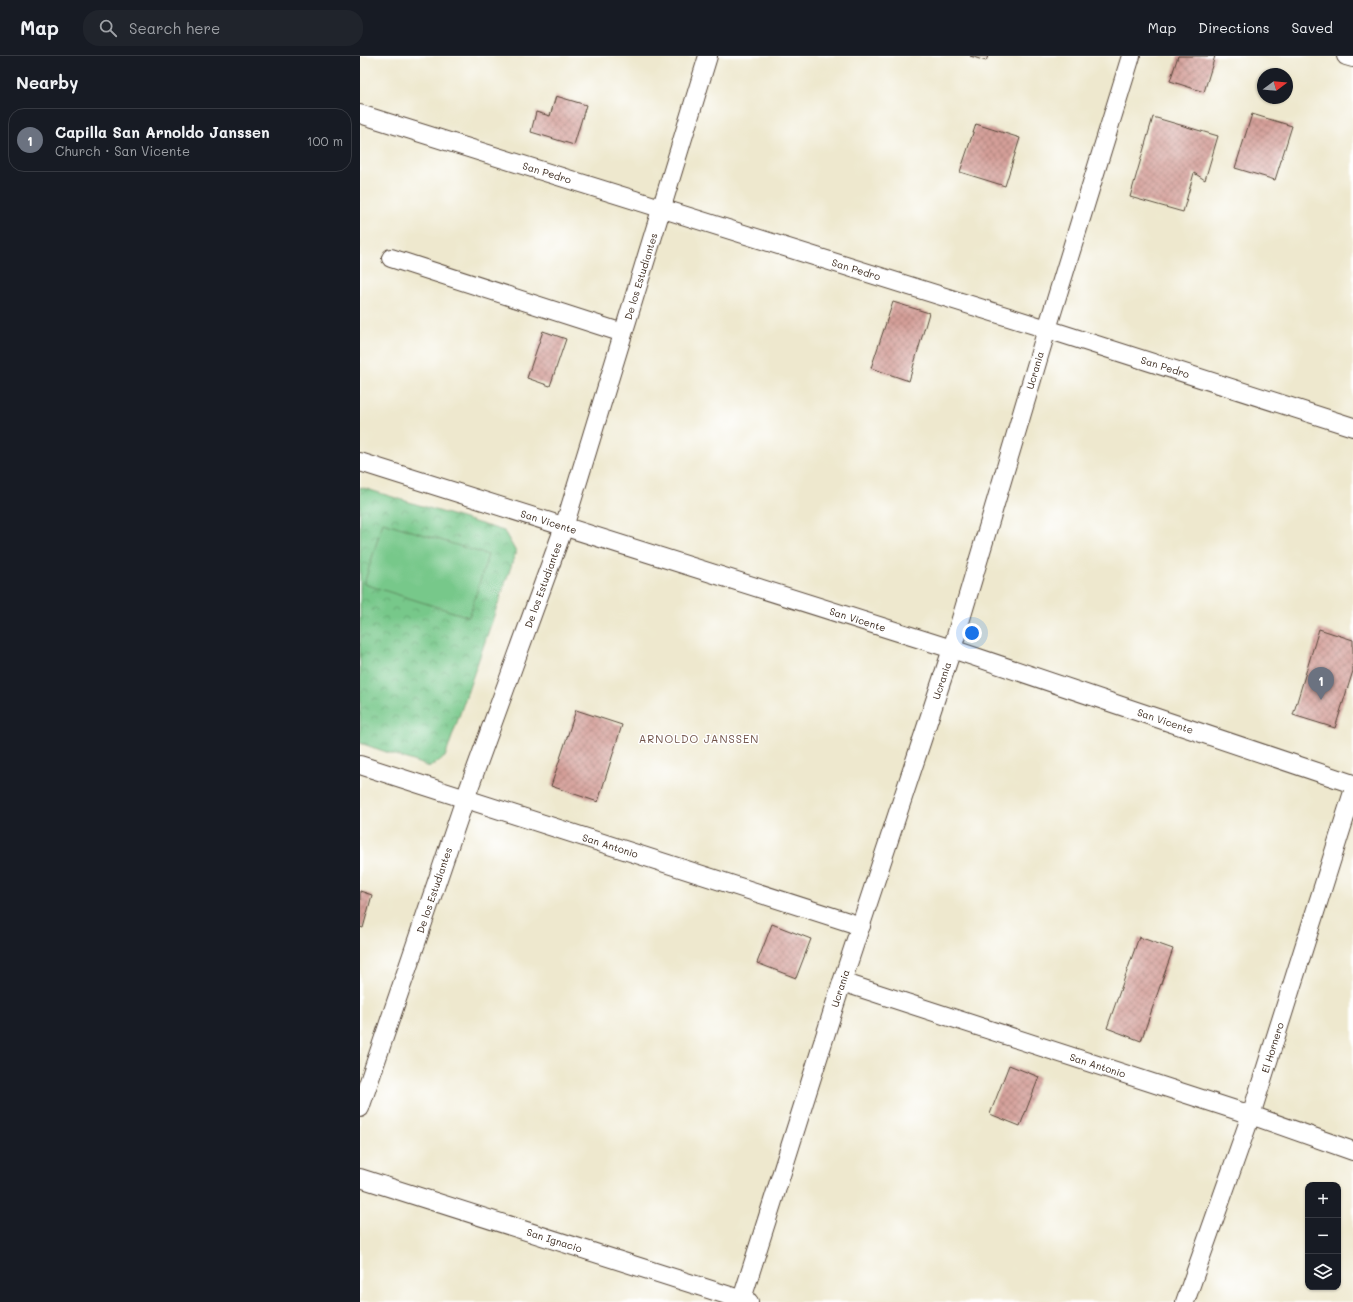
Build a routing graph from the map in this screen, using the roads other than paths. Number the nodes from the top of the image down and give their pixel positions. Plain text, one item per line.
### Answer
1 (708, 56) edge
2 (1132, 56) edge
3 (1346, 56) edge
4 (1353, 58) edge
5 (360, 114) edge
6 (662, 208) junction
7 (391, 258) dead end
8 (1047, 329) junction
9 (624, 333) junction
10 (1353, 426) edge
11 (360, 462) edge
12 (564, 527) junction
13 (952, 649) junction
14 (360, 765) edge
15 (1353, 784) edge
16 (1353, 792) edge
17 (465, 799) junction
18 (861, 926) junction
19 (842, 982) junction
20 (360, 1108) edge
21 (1251, 1115) junction
22 (1353, 1151) edge
23 (360, 1178) edge
24 (744, 1301) edge
25 (1185, 1302) edge

1 - 6 street, De los Estudiantes
2 - 8 street, Ucrania
3 - 4 street
5 - 6 street, San Pedro
6 - 8 street, San Pedro
6 - 9 street, De los Estudiantes
7 - 9 street
8 - 10 street, San Pedro
8 - 13 street, Ucrania
9 - 12 street, De los Estudiantes
11 - 12 street, San Vicente
12 - 13 street, San Vicente
12 - 17 street, De los Estudiantes
13 - 15 street, San Vicente
13 - 18 street, Ucrania
14 - 17 street, San Antonio
16 - 21 street, El Hornero
17 - 18 street, San Antonio
17 - 20 street, De los Estudiantes
18 - 19 street, Ucrania
19 - 21 street, San Antonio
19 - 24 street, Ucrania
21 - 22 street, San Antonio
21 - 25 street, El Hornero
23 - 24 street, San Ignacio

